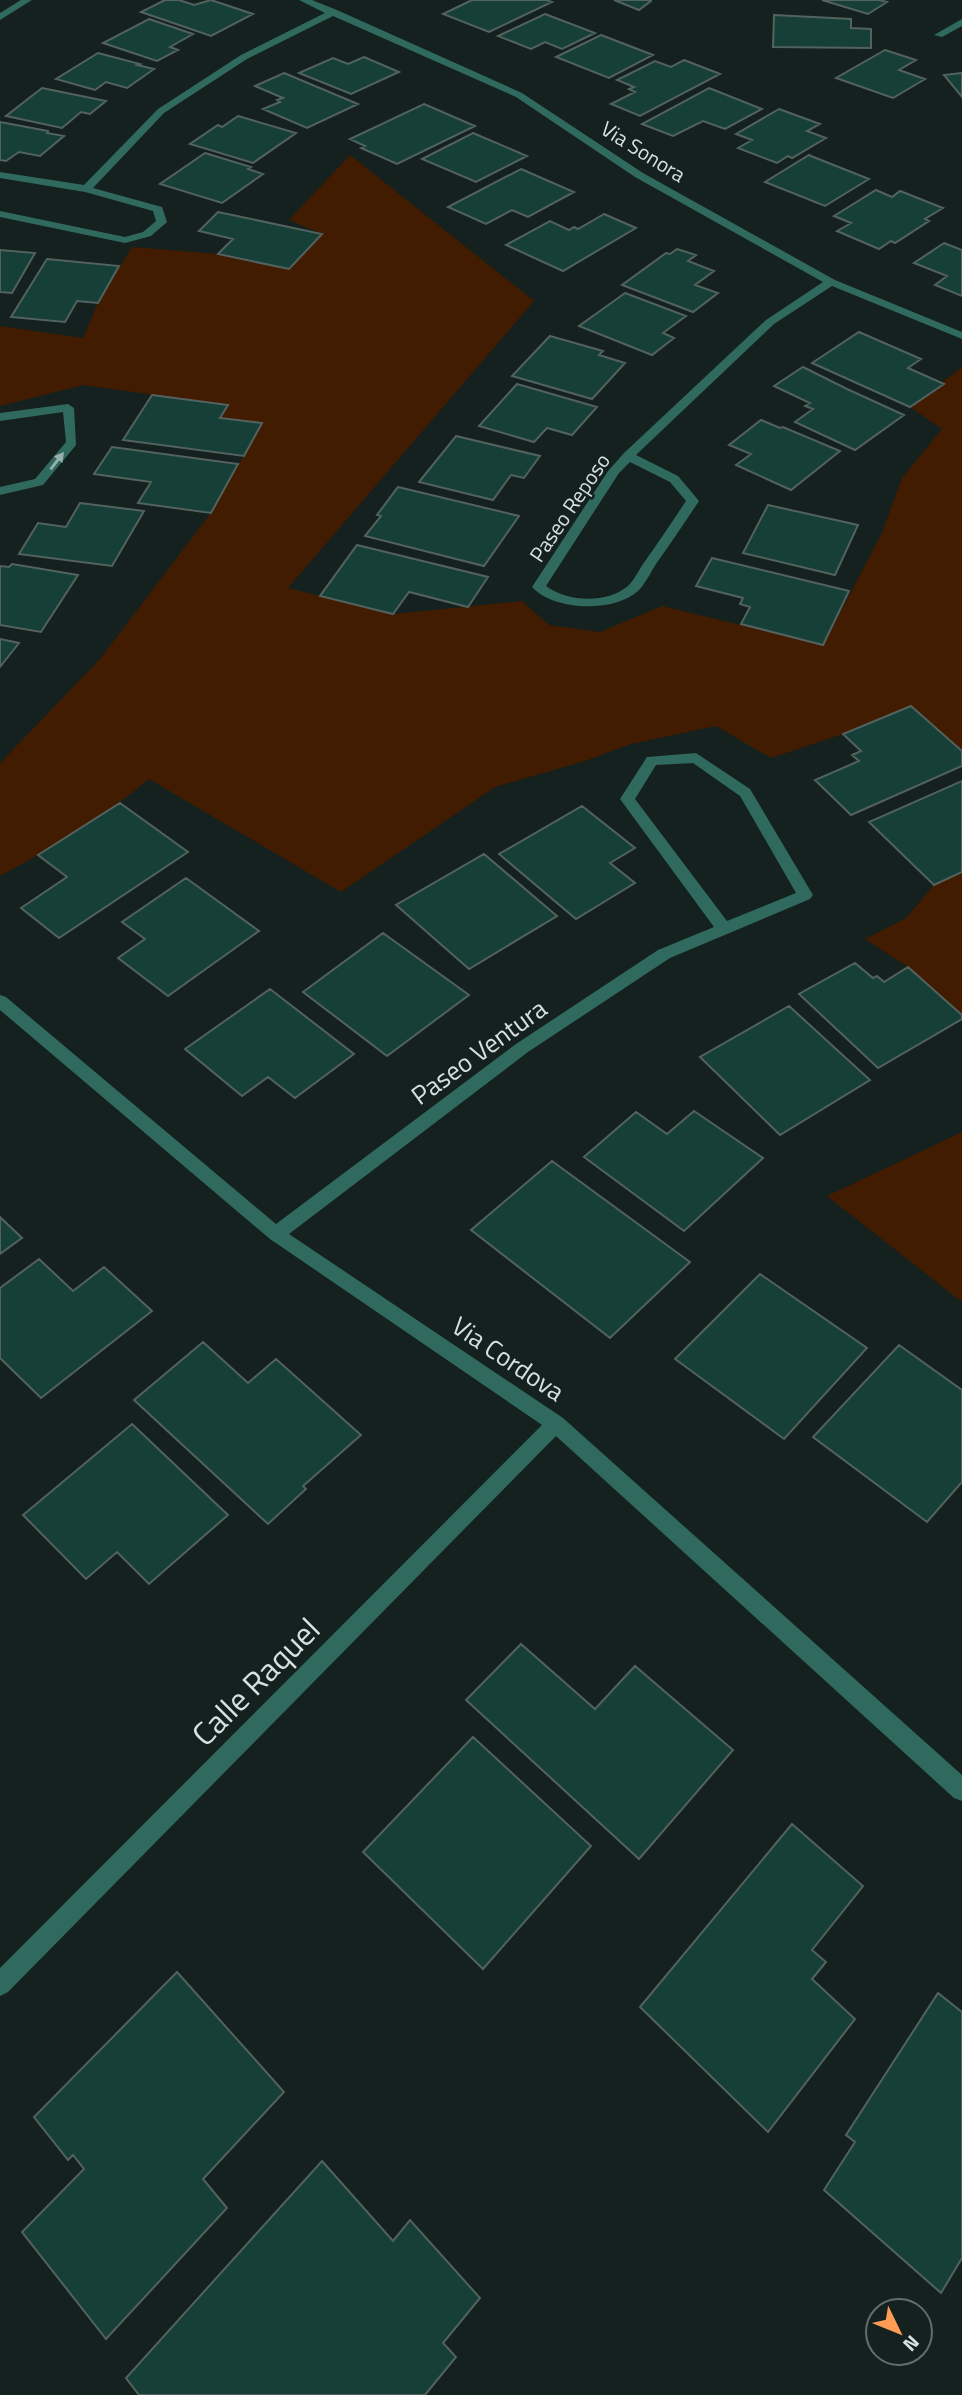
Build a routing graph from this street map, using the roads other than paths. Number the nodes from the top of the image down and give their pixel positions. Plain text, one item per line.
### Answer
1 (27, 0) edge
2 (304, 0) edge
3 (334, 12) junction
4 (0, 17) edge
5 (962, 22) edge
6 (939, 35) dead end
7 (0, 176) edge
8 (86, 189) junction
9 (0, 214) edge
10 (831, 282) junction
11 (962, 336) edge
12 (0, 417) edge
13 (628, 456) junction
14 (0, 491) edge
15 (724, 929) junction
16 (0, 1001) edge
17 (276, 1234) junction
18 (556, 1424) junction
19 (962, 1790) edge
20 (0, 1984) edge

1 - 4 street
2 - 3 street, Via Sonora
3 - 8 street
3 - 10 street, Via Sonora
5 - 6 street
7 - 8 street
8 - 9 street
10 - 11 street, Via Sonora
10 - 13 street, Paseo Reposo
14 -> 12 street
13 - 13 street, Paseo Reposo
15 - 15 street, Paseo Ventura
15 - 17 street, Paseo Ventura
16 - 17 street, Via Cordova
17 - 18 street, Via Cordova
18 - 19 street, Via Cordova
18 - 20 street, Calle Raquel

